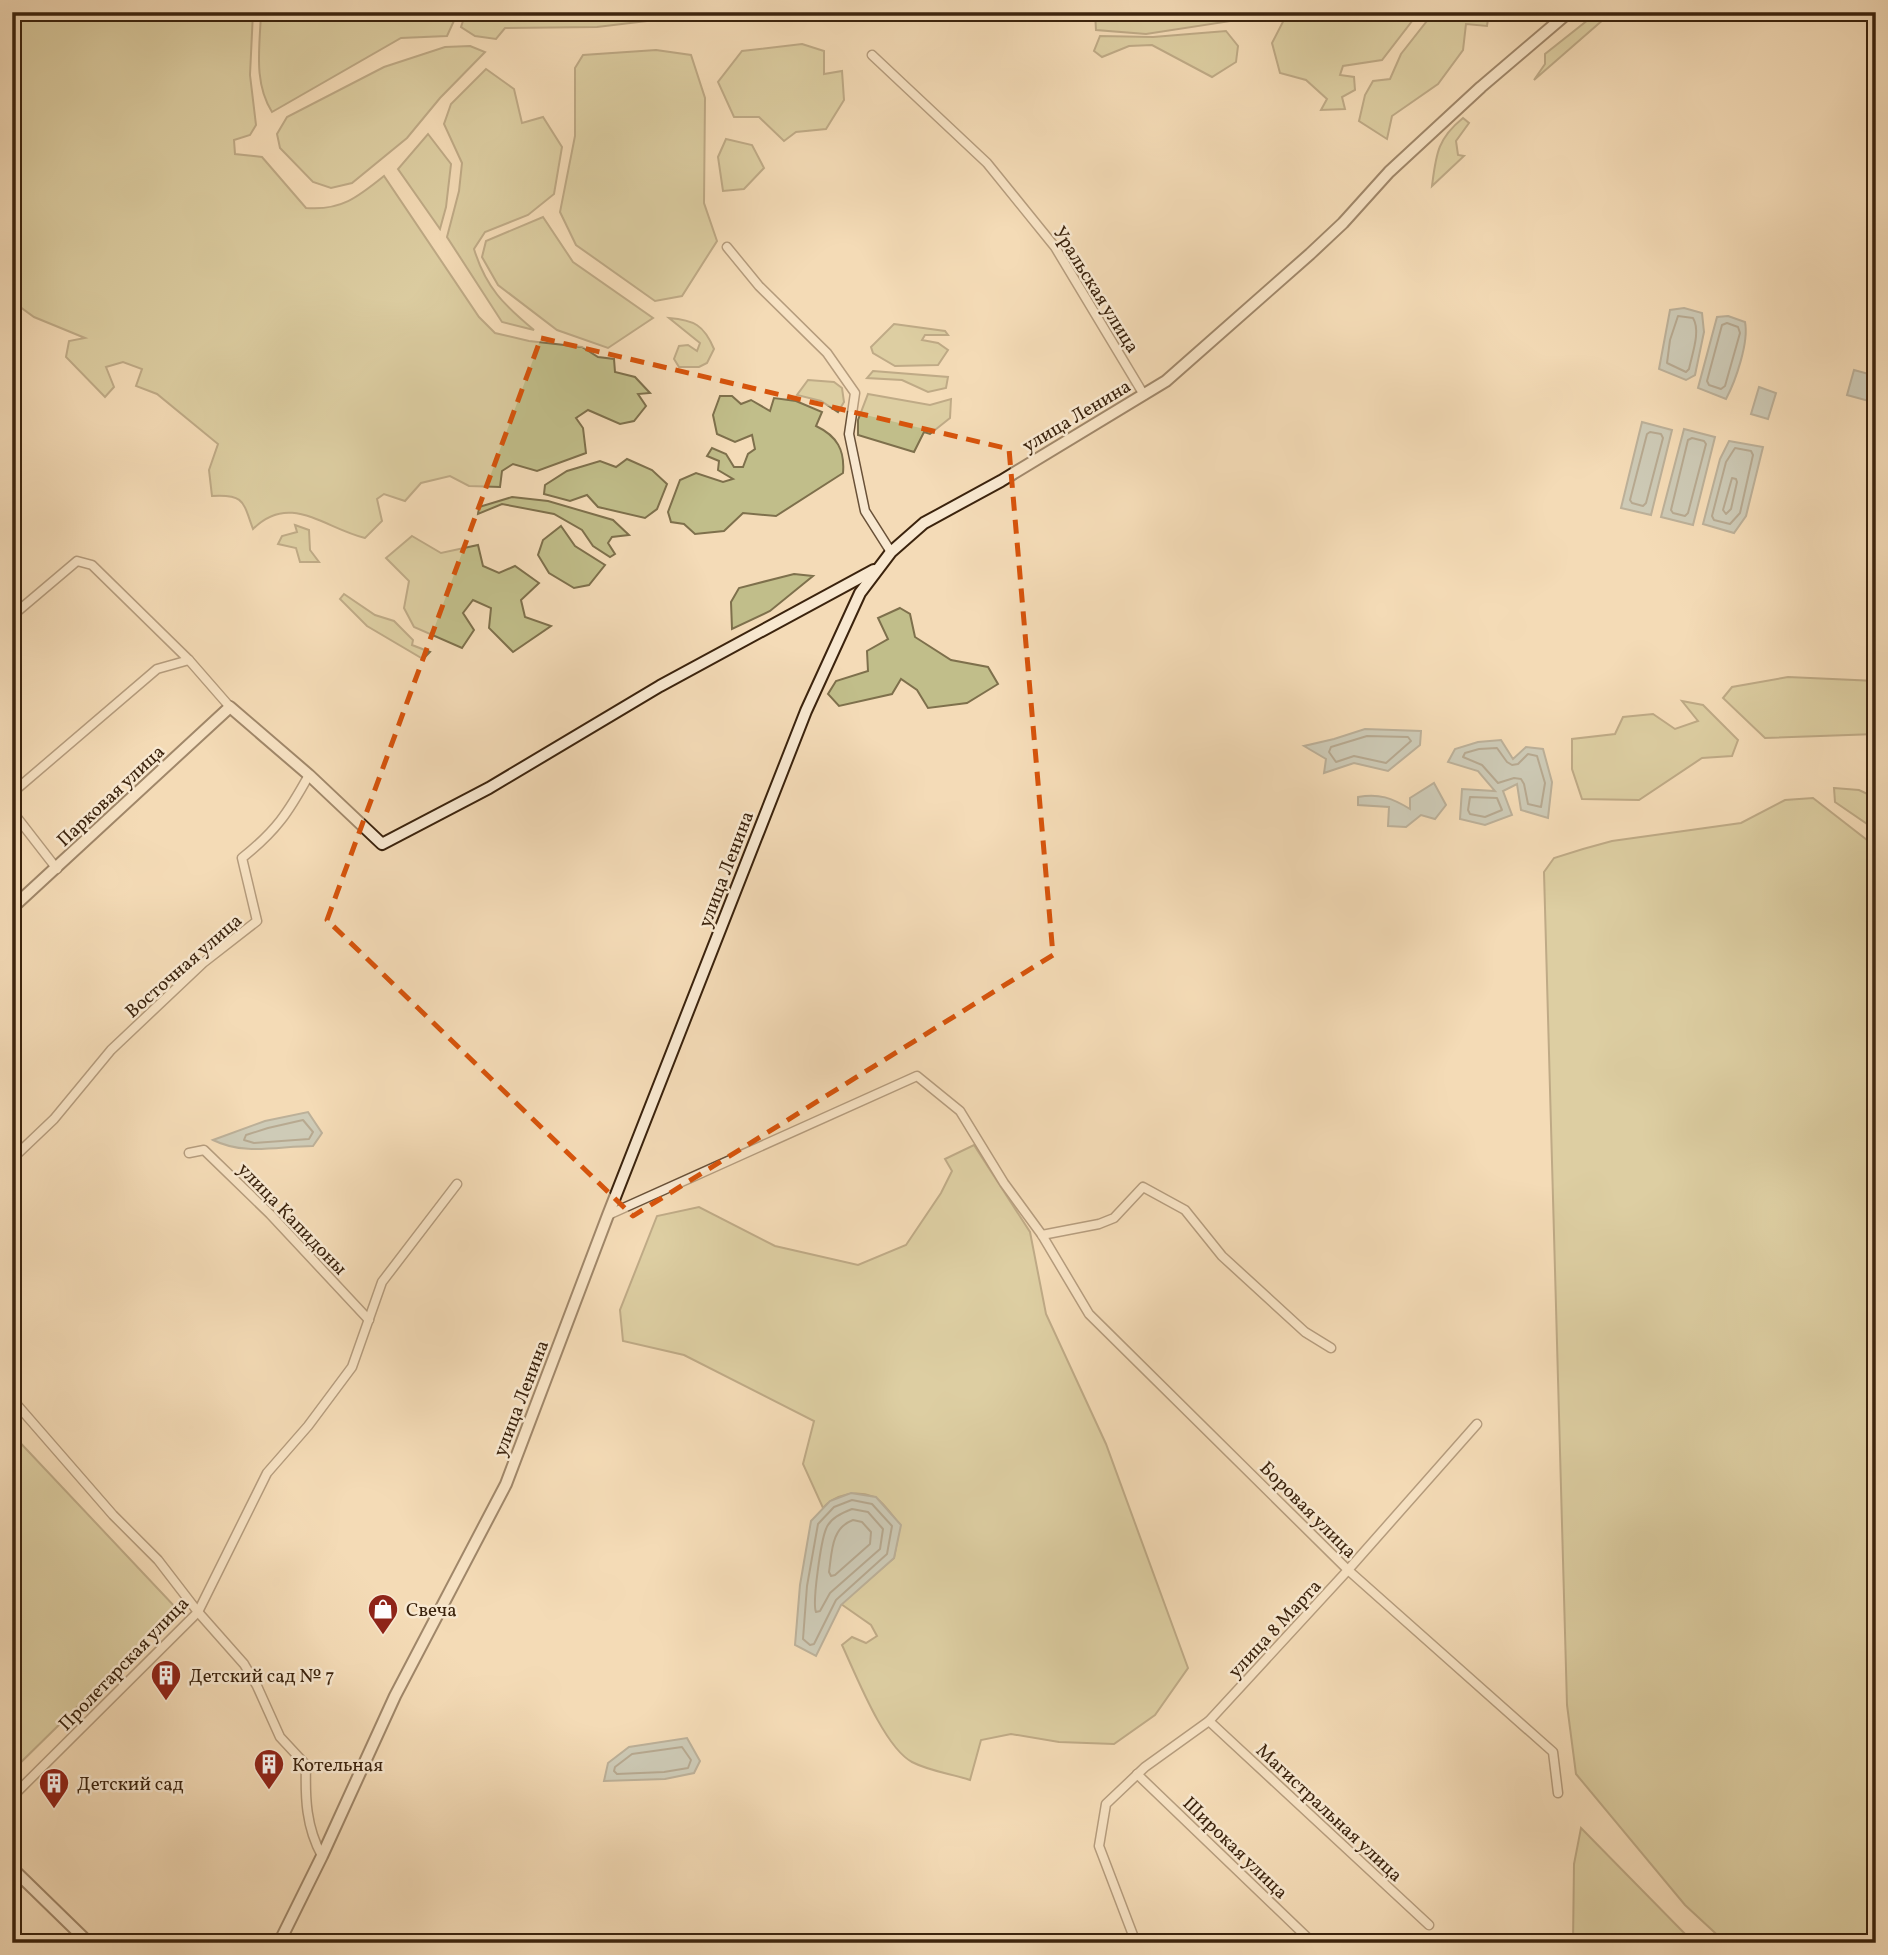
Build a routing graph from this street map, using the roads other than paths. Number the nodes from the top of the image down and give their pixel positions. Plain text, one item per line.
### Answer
1 (1569, 12) edge
2 (872, 55) dead end
3 (727, 247) dead end
4 (1144, 395) junction
5 (891, 552) junction
6 (880, 567) junction
7 (12, 616) edge
8 (190, 660) junction
9 (230, 707) junction
10 (309, 775) junction
11 (12, 793) edge
12 (12, 811) edge
13 (57, 869) junction
14 (12, 908) edge
15 (189, 1153) dead end
16 (12, 1159) edge
17 (457, 1184) dead end
18 (608, 1215) junction
19 (1042, 1235) junction
20 (369, 1320) junction
21 (1331, 1348) dead end
22 (12, 1399) edge
23 (1477, 1424) dead end
24 (1348, 1570) junction
25 (198, 1612) junction
26 (1209, 1721) junction
27 (1137, 1774) junction
28 (1558, 1793) dead end
29 (12, 1797) edge
30 (322, 1856) junction
31 (12, 1868) edge
32 (1429, 1925) dead end
33 (89, 1943) edge
34 (279, 1943) edge
35 (1136, 1943) edge
36 (1313, 1943) edge

1 - 4 street, улица Ленина
2 - 4 street, Уральская улица
3 - 5 street
4 - 5 street, улица Ленина
5 - 6 street, улица Ленина
6 - 10 street
6 - 18 street, улица Ленина
7 - 8 street
8 - 9 street
8 - 11 street
9 - 10 street
9 - 13 street, Парковая улица
10 - 16 street, Восточная улица
12 - 13 street
13 - 14 street, Парковая улица
15 - 20 street, улица Капидоны
17 - 20 street, Пролетарская улица
18 - 19 street, Боровая улица
18 - 30 street, улица Ленина
19 - 21 street
19 - 24 street, Боровая улица
20 - 25 street, Пролетарская улица
22 - 25 street
23 - 24 street, улица 8 Марта
24 - 26 street, улица 8 Марта
24 - 28 street, Боровая улица
25 - 29 street, Пролетарская улица
25 - 30 street
26 - 27 street, улица 8 Марта
26 - 32 street, Магистральная улица
27 - 35 street, улица 8 Марта
27 - 36 street, Широкая улица
30 - 34 street, улица Ленина
31 - 33 street

